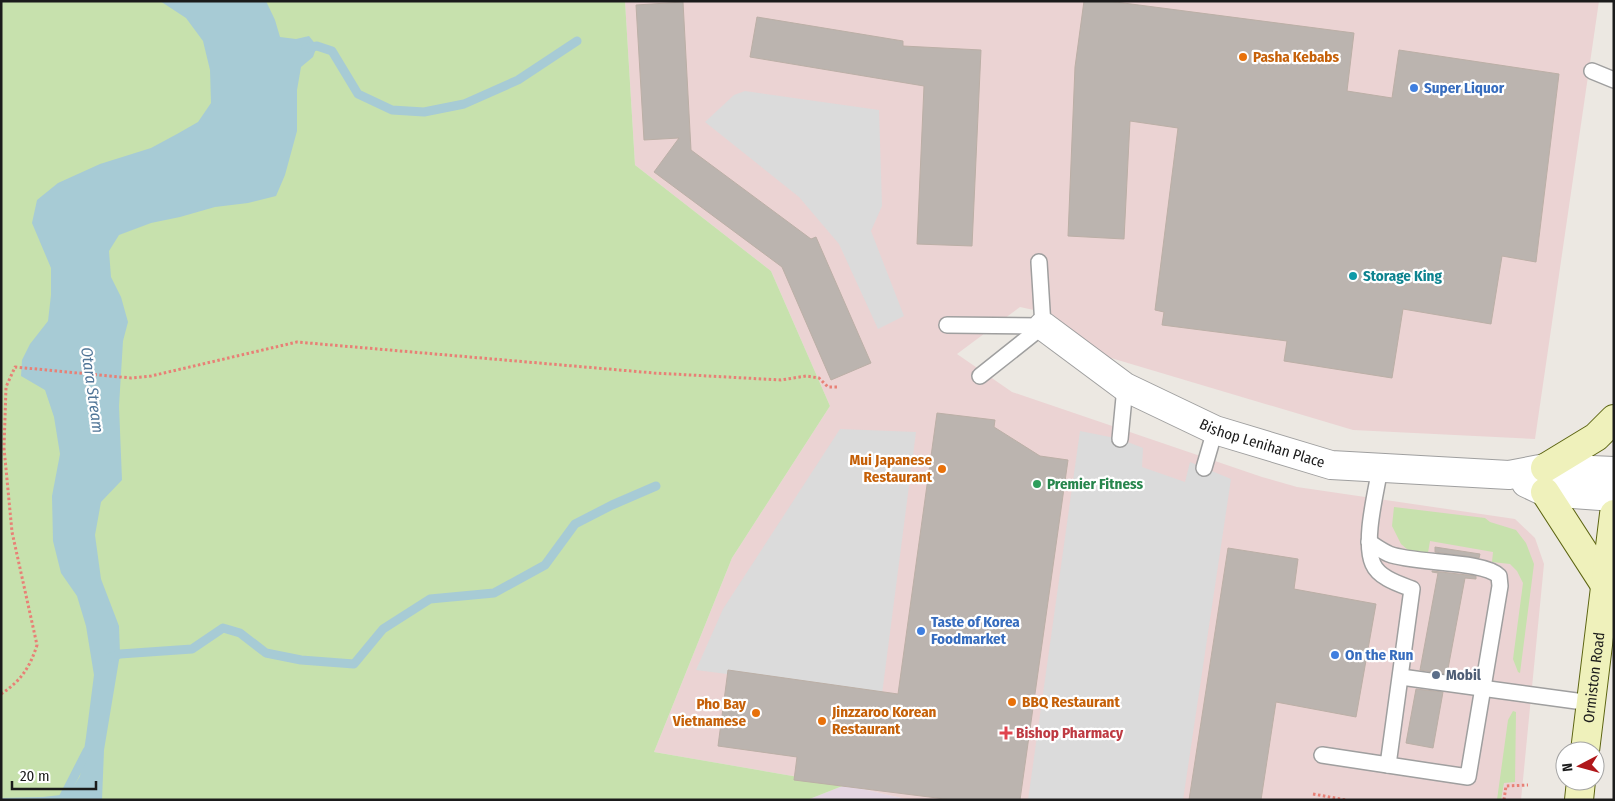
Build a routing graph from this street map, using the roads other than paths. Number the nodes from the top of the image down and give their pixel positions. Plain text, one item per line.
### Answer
1 (1592, 71) dead end
2 (1614, 80) edge
3 (1039, 262) dead end
4 (947, 326) dead end
5 (1043, 326) junction
6 (980, 376) dead end
7 (1126, 387) junction
8 (1614, 419) edge
9 (1215, 430) junction
10 (1120, 439) dead end
11 (1204, 468) dead end
12 (1380, 468) junction
13 (1614, 471) edge
14 (1545, 480) junction
15 (1614, 497) edge
16 (1614, 514) edge
17 (1368, 542) junction
18 (1605, 585) junction
19 (1600, 628) junction
20 (1614, 664) edge
21 (1400, 677) junction
22 (1483, 688) junction
23 (1591, 703) junction
24 (1586, 741) edge
25 (1322, 755) dead end
26 (1388, 765) junction

1 - 2 lane
3 - 5 lane
4 - 5 lane
5 - 6 lane
5 - 7 street, Bishop Lenihan Place
7 - 9 street, Bishop Lenihan Place
7 - 10 lane
8 - 14 main road
9 - 11 lane
9 - 12 street, Bishop Lenihan Place
12 - 14 street, Bishop Lenihan Place
12 - 17 lane
13 - 14 street, Bishop Lenihan Place
14 - 15 street, Bishop Lenihan Place
14 - 18 main road
16 - 18 main road, Ormiston Road
17 - 21 lane
17 - 22 lane
18 - 19 main road, Ormiston Road
19 - 20 main road
19 - 23 main road, Ormiston Road
21 - 22 lane
21 - 26 lane
22 - 23 lane
22 - 26 lane
23 - 24 main road, Ormiston Road
25 - 26 lane

